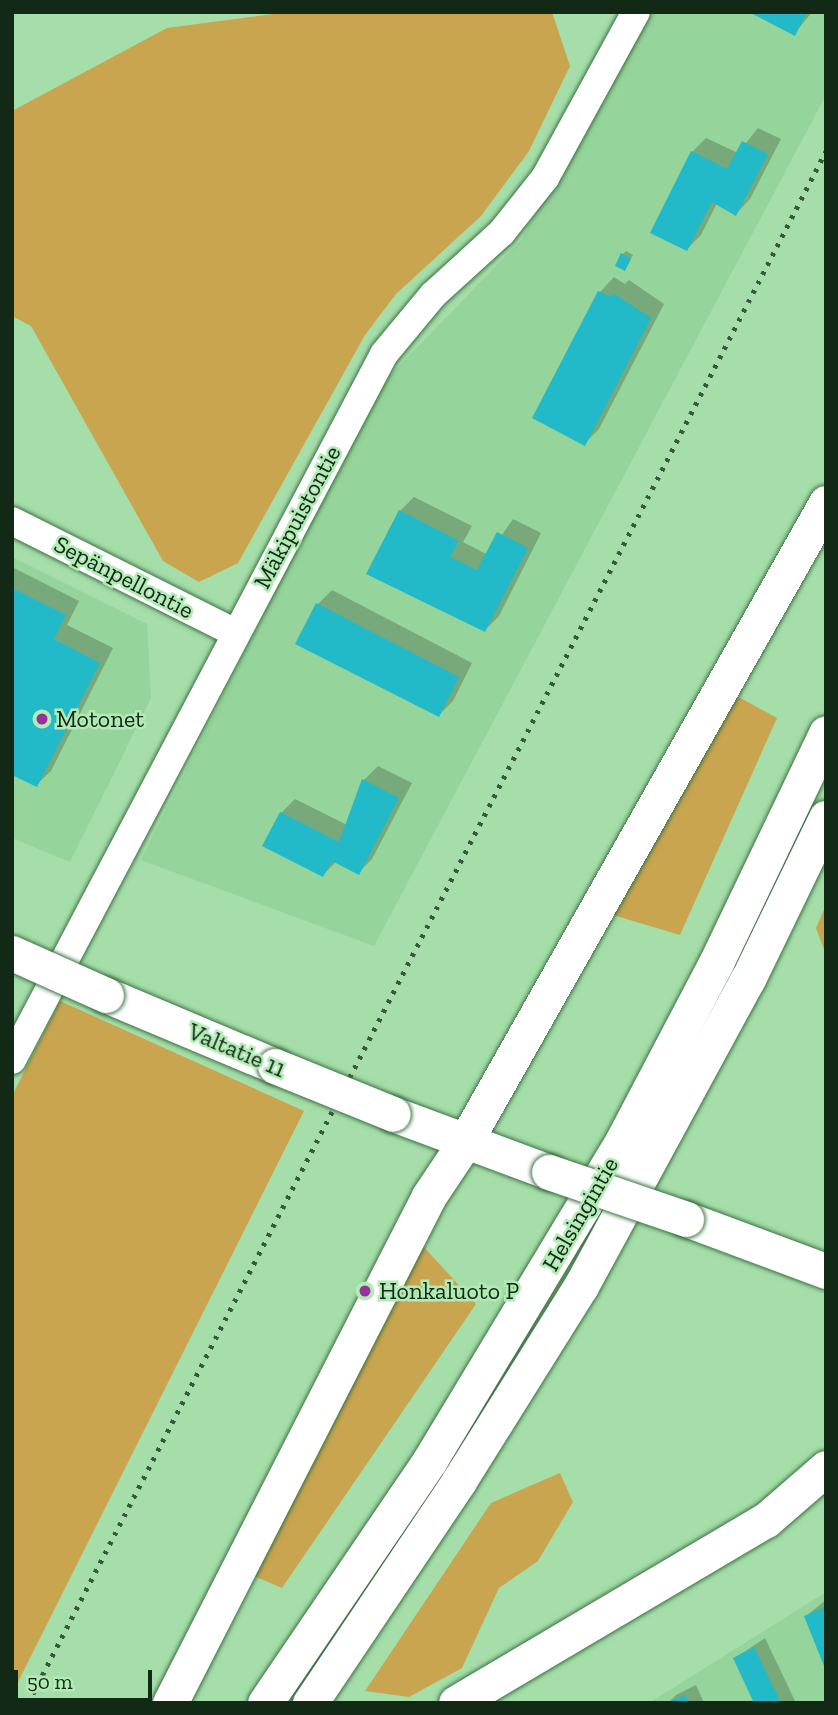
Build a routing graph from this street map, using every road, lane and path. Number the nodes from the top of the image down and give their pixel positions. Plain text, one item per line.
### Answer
1 (636, 12) edge
2 (826, 503) edge
3 (12, 521) edge
4 (236, 633) junction
5 (826, 733) edge
6 (826, 818) edge
7 (12, 953) edge
8 (12, 1059) edge
9 (465, 1142) junction
10 (826, 1271) edge
11 (826, 1468) edge
12 (170, 1703) edge
13 (265, 1703) edge
14 (310, 1703) edge
15 (456, 1703) edge

1 - 4 street, Mäkipuistontie
2 - 9 highway
3 - 4 street, Sepänpellontie
4 - 8 street, Mäkipuistontie
5 - 13 highway, Helsingintie
6 - 14 highway, Helsingintie
7 - 9 highway, Valtatie 11, bridge
9 - 10 highway, Valtatie 11, bridge
9 - 12 highway
11 - 15 highway

